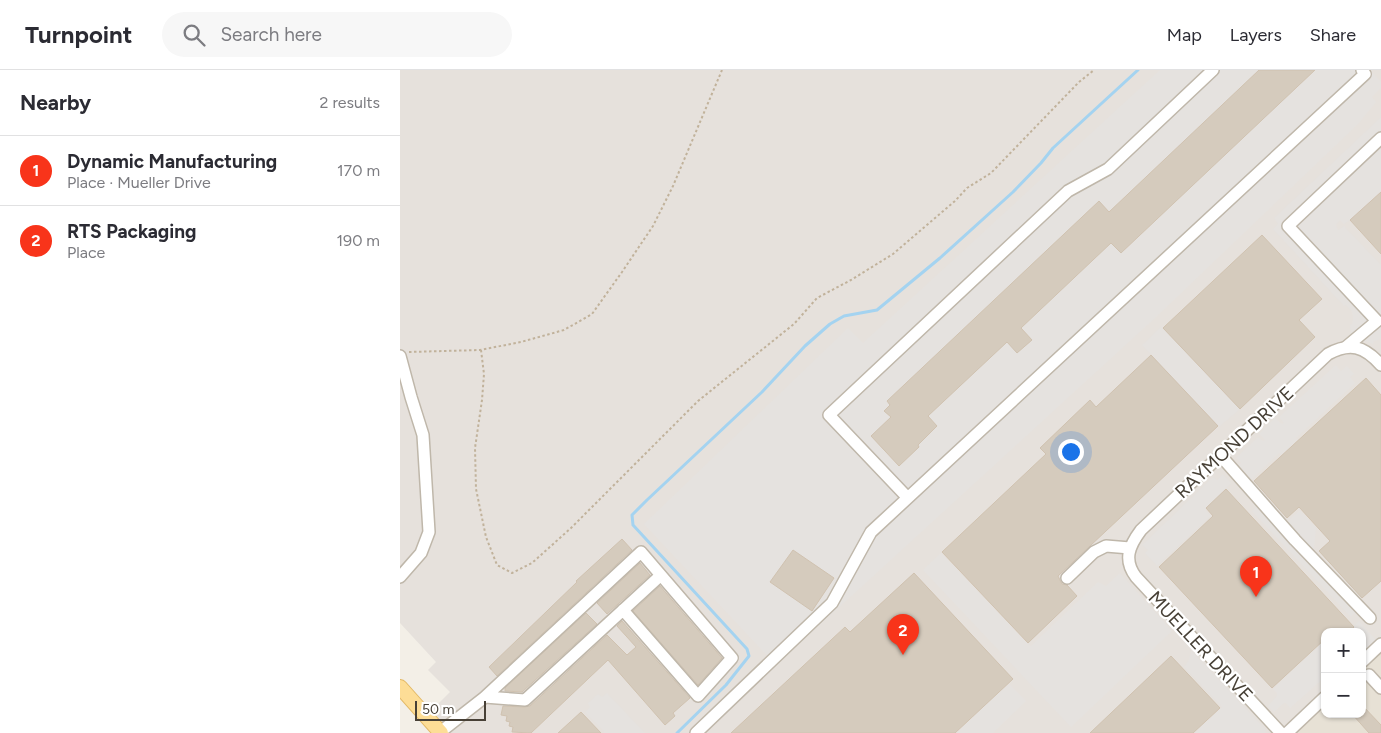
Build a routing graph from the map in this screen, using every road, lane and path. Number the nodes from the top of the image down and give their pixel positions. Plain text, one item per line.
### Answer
1 (722, 70) edge
2 (1094, 70) edge
3 (1213, 70) edge
4 (1362, 70) edge
5 (1381, 138) edge
6 (1379, 323) edge
7 (1350, 347) junction
8 (481, 350) junction
9 (404, 354) edge
10 (1381, 365) edge
11 (1220, 455) junction
12 (907, 497) junction
13 (1129, 552) junction
14 (660, 576) junction
15 (400, 577) edge
16 (1067, 578) dead end
17 (623, 610) junction
18 (1370, 618) dead end
19 (1381, 644) edge
20 (1366, 658) edge
21 (1369, 675) dead end
22 (400, 687) edge
23 (1381, 688) edge
24 (484, 697) junction
25 (1321, 701) edge
26 (440, 732) edge
27 (696, 733) edge
28 (1281, 733) edge
29 (1286, 733) edge

1 - 8 path
2 - 8 path
3 - 12 street
4 - 12 street
5 - 6 street
6 - 7 street, RAYMOND DRIVE
7 - 10 street
7 - 11 street, RAYMOND DRIVE
8 - 9 path
9 - 15 street
11 - 13 street, RAYMOND DRIVE
11 - 18 street
12 - 27 street
13 - 16 street
13 - 28 street, MUELLER DRIVE
14 - 17 street
14 - 17 street
14 - 24 street
17 - 24 street
19 - 20 street
21 - 23 street
22 - 26 main road
24 - 26 street
25 - 29 street

